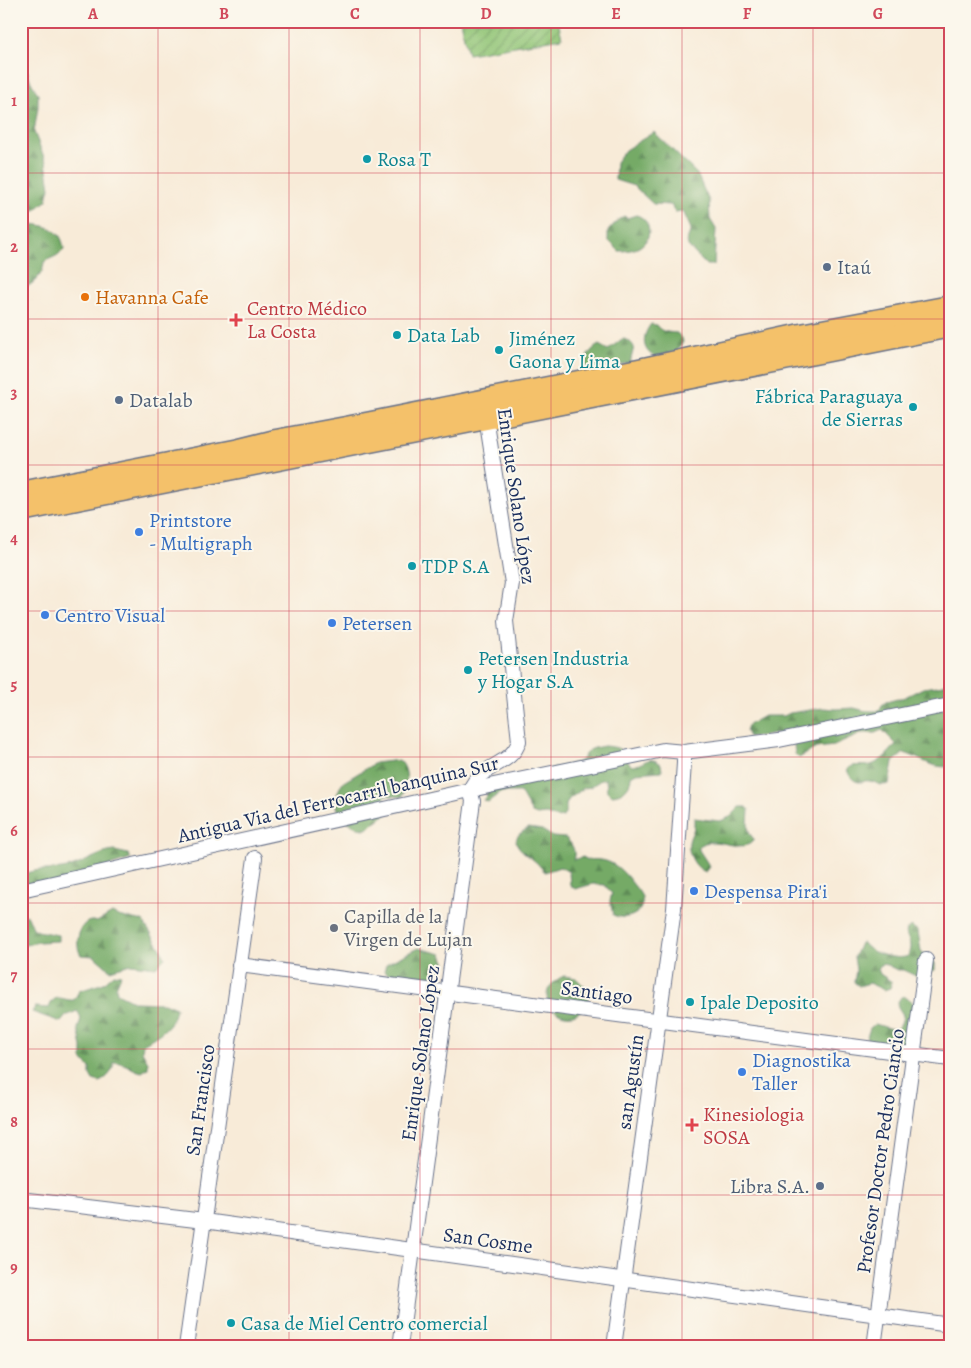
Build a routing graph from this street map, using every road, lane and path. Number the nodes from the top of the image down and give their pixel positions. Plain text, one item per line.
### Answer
1 (950, 307) edge
2 (950, 326) edge
3 (485, 409) junction
4 (21, 493) edge
5 (21, 510) edge
6 (950, 705) edge
7 (684, 752) junction
8 (470, 790) junction
9 (255, 858) dead end
10 (21, 890) edge
11 (926, 960) dead end
12 (239, 965) junction
13 (449, 992) junction
14 (659, 1021) junction
15 (914, 1054) junction
16 (950, 1059) edge
17 (21, 1199) edge
18 (204, 1221) junction
19 (413, 1250) junction
20 (624, 1279) junction
21 (878, 1316) junction
22 (950, 1325) edge
23 (186, 1347) edge
24 (400, 1347) edge
25 (614, 1347) edge
26 (874, 1347) edge

1 - 3 highway
2 - 3 highway
3 - 4 highway
3 - 5 highway
3 - 8 street, Enrique Solano López
6 - 7 street
7 - 8 street, Antigua Via del Ferrocarril banquina Sur
7 - 14 street, san Agustín
8 - 10 street, Antigua Via del Ferrocarril banquina Sur
8 - 13 street, Enrique Solano López
9 - 12 street, San Francisco
11 - 15 street, Profesor Doctor Pedro Ciancio
12 - 13 street, Santiago
12 - 18 street, San Francisco
13 - 14 street, Santiago
13 - 19 street, Enrique Solano López
14 - 15 street, Santiago
14 - 20 street, san Agustín
15 - 16 street, Santiago
15 - 21 street, Profesor Doctor Pedro Ciancio
17 - 18 street, San Cosme
18 - 19 street, San Cosme
18 - 23 street, San Francisco
19 - 20 street, San Cosme
19 - 24 street, Enrique Solano López
20 - 21 street, San Cosme
20 - 25 street, san Agustín
21 - 22 street, San Cosme
21 - 26 street, Profesor Doctor Pedro Ciancio

